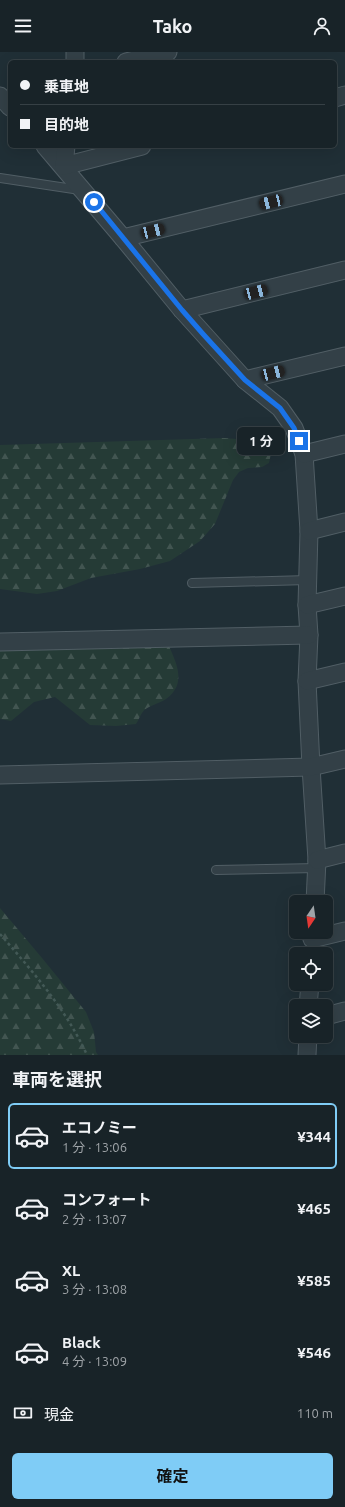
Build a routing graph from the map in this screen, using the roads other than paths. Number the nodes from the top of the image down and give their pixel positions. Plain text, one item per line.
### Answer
1 (168, 52) edge
2 (134, 60) edge
3 (0, 96) edge
4 (8, 105) edge
5 (47, 148) edge
6 (66, 148) edge
7 (134, 148) edge
8 (64, 166) junction
9 (0, 178) edge
10 (345, 184) edge
11 (84, 191) junction
12 (123, 238) junction
13 (345, 270) edge
14 (182, 310) junction
15 (345, 356) edge
16 (245, 380) junction
17 (345, 444) edge
18 (304, 454) junction
19 (345, 522) edge
20 (309, 531) junction
21 (308, 580) junction
22 (192, 583) dead end
23 (345, 596) edge
24 (307, 605) junction
25 (309, 635) junction
26 (0, 642) edge
27 (345, 672) edge
28 (307, 681) junction
29 (345, 759) edge
30 (311, 767) junction
31 (0, 775) edge
32 (345, 853) edge
33 (317, 864) junction
34 (216, 870) dead end
35 (315, 895) edge
36 (345, 931) edge
37 (312, 942) edge
38 (345, 1011) edge
39 (333, 1014) edge
40 (308, 1043) edge
41 (307, 1055) edge

1 - 2 street
3 - 4 street
5 - 8 street
6 - 8 street
7 - 8 street
8 - 11 street
9 - 11 lane
10 - 12 street
11 - 12 street
12 - 14 street
13 - 14 street
14 - 16 street
15 - 16 street
16 - 18 street
17 - 18 street
18 - 20 street
19 - 20 street
20 - 21 street
21 - 22 lane
21 - 24 street
23 - 24 street
24 - 25 street
25 - 26 street
25 - 28 street
27 - 28 street
28 - 30 street
29 - 30 street
30 - 31 street
30 - 33 street
32 - 33 street
33 - 34 lane
33 - 35 street
36 - 37 street
38 - 39 street
40 - 41 street

